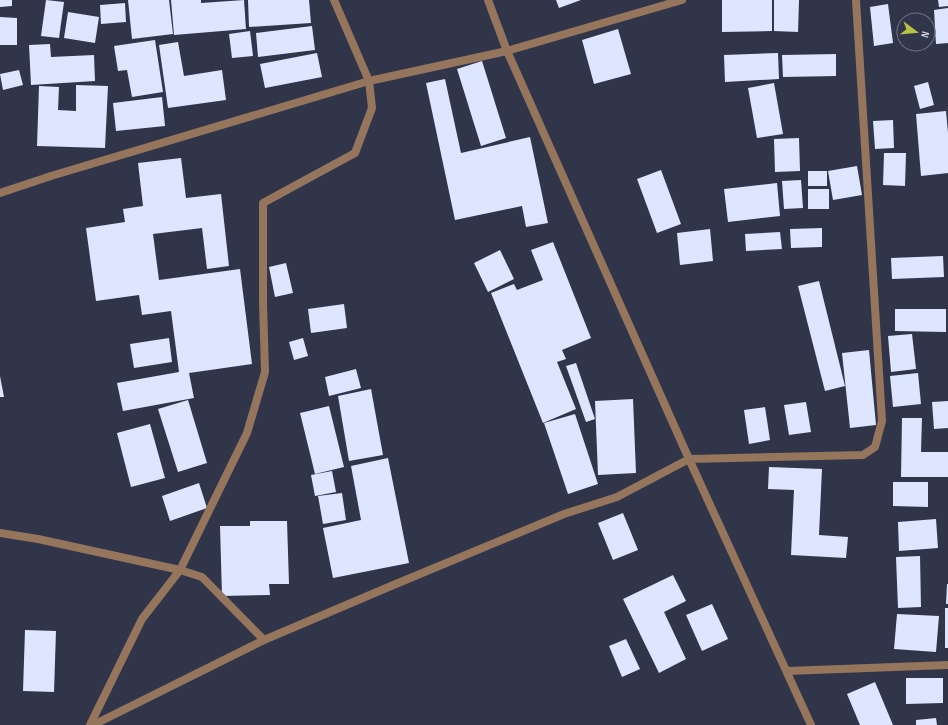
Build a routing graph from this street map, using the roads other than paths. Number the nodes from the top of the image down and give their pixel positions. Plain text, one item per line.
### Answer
1 (334, 0) edge
2 (488, 0) edge
3 (682, 0) edge
4 (856, 0) edge
5 (506, 51) junction
6 (369, 81) junction
7 (0, 193) edge
8 (689, 459) junction
9 (0, 533) edge
10 (180, 570) junction
11 (264, 640) junction
12 (948, 665) edge
13 (787, 671) junction
14 (91, 725) edge
15 (812, 725) edge

1 - 6 street
2 - 5 street
3 - 5 street
4 - 8 street
5 - 6 street
5 - 8 street
6 - 7 street
6 - 10 street
8 - 11 street
8 - 13 street
9 - 10 street
10 - 11 street
10 - 14 street
11 - 14 street
12 - 13 street
13 - 15 street

